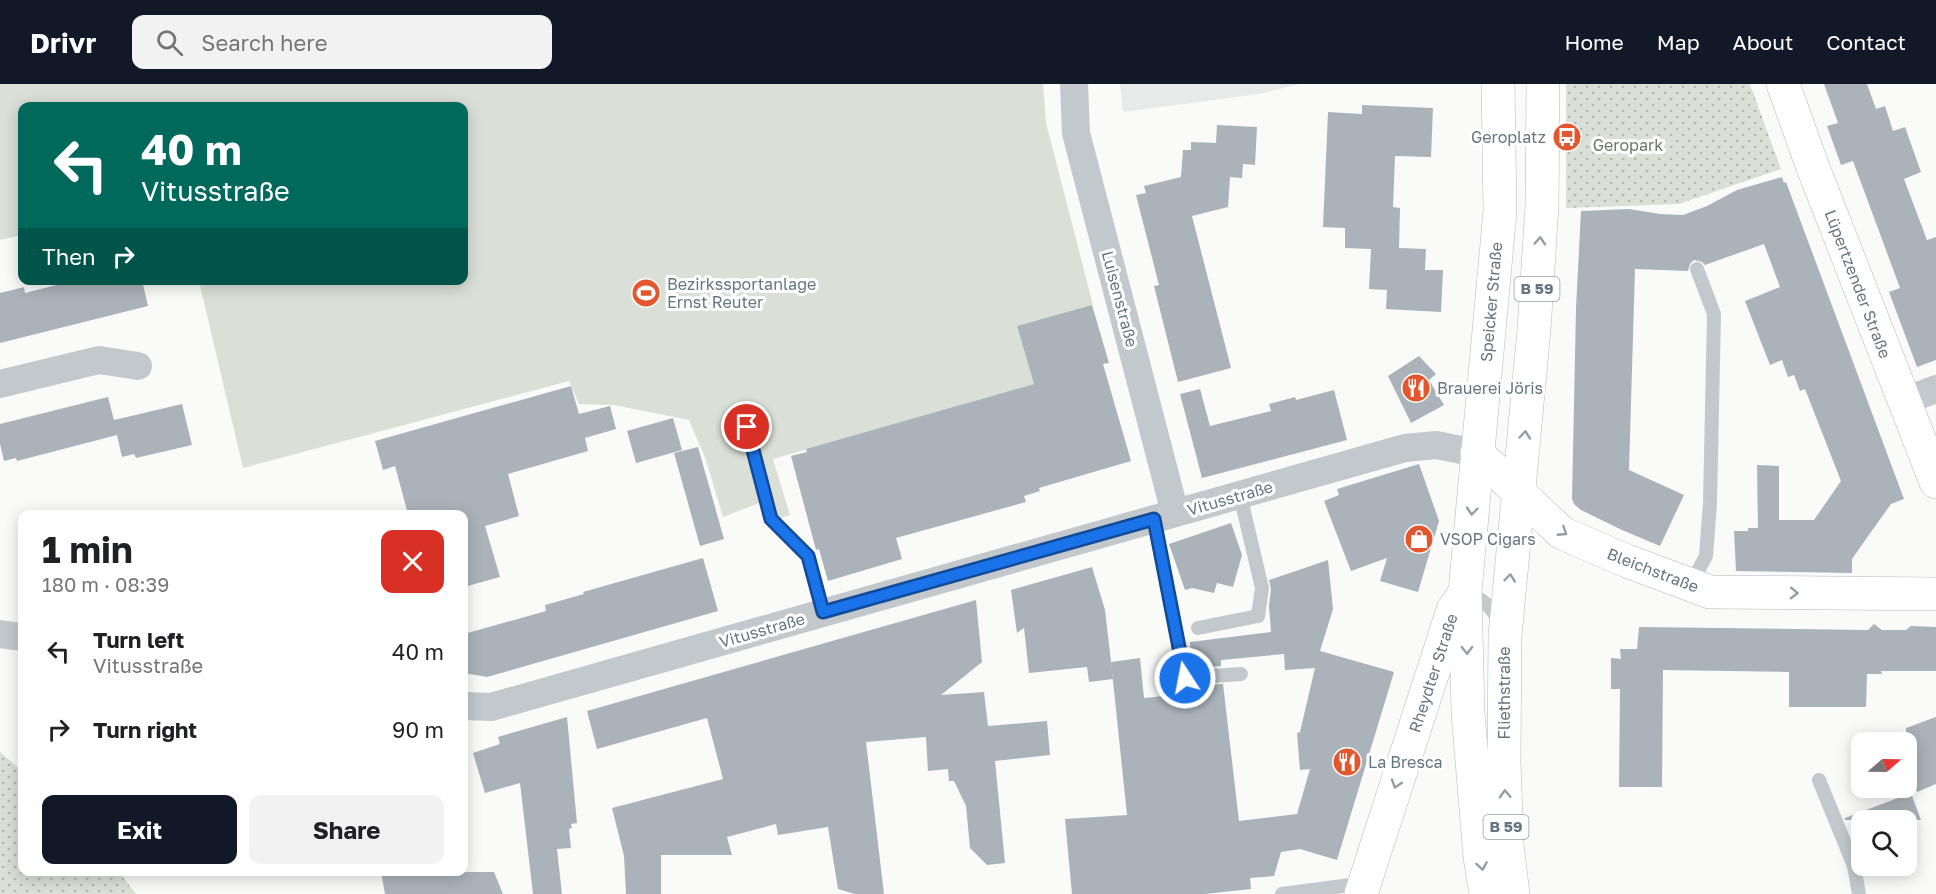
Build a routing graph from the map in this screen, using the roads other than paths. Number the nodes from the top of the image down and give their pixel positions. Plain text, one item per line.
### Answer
1 (1074, 84) edge
2 (1498, 84) edge
3 (1543, 84) edge
4 (1783, 84) edge
5 (1697, 269) dead end
6 (138, 366) dead end
7 (0, 384) edge
8 (1936, 388) edge
9 (1904, 401) junction
10 (747, 427) dead end
11 (1478, 453) junction
12 (1936, 482) edge
13 (1520, 493) junction
14 (1240, 495) junction
15 (1165, 516) junction
16 (1690, 586) junction
17 (1465, 592) junction
18 (1936, 594) edge
19 (823, 612) junction
20 (1198, 628) dead end
21 (0, 634) edge
22 (18, 636) edge
23 (1505, 636) junction
24 (1241, 674) dead end
25 (468, 706) edge
26 (1819, 780) dead end
27 (1362, 889) edge
28 (1282, 894) edge
29 (1486, 894) edge
30 (1513, 894) edge
31 (1859, 894) edge

1 - 15 street, Luisenstraße
2 - 11 main road, Speicker Straße / B 59
13 -> 3 main road, B 59
4 - 9 main road, Lüpertzender Straße
5 - 16 lane
6 - 7 street
8 - 9 street
9 - 12 main road, Lüpertzender Straße
10 - 19 lane
11 - 13 main road, Bleichstraße
11 - 14 street, Vitusstraße
11 -> 17 main road, Speicker Straße / B 59
13 -> 16 main road, Bleichstraße
23 -> 13 main road, Fliethstraße / B 59
14 - 15 street, Vitusstraße
14 - 20 lane
15 - 19 street, Vitusstraße
15 - 24 lane
16 -> 18 main road, Bleichstraße
17 - 23 lane
17 -> 27 main road, Rheydter Straße / B 59
17 -> 29 main road, Fliethstraße / B 59
19 - 25 street, Vitusstraße
21 - 22 street
30 -> 23 main road, Fliethstraße / B 59
26 - 31 lane
27 - 28 lane

